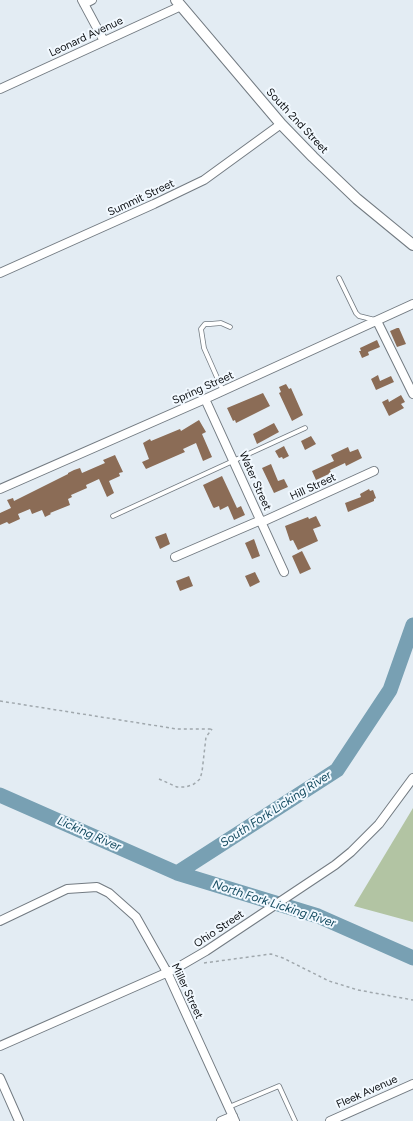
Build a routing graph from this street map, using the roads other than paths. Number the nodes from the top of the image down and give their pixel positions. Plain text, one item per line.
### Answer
1 (92, 0) edge
2 (83, 2) edge
3 (179, 3) edge
4 (104, 42) junction
5 (0, 89) edge
6 (281, 124) junction
7 (413, 245) edge
8 (0, 273) edge
9 (339, 278) dead end
10 (413, 304) edge
11 (378, 321) junction
12 (230, 327) dead end
13 (223, 391) junction
14 (413, 394) edge
15 (205, 399) junction
16 (304, 428) dead end
17 (234, 460) junction
18 (374, 471) dead end
19 (0, 490) edge
20 (113, 516) dead end
21 (261, 521) junction
22 (175, 557) dead end
23 (284, 572) dead end
24 (413, 778) edge
25 (0, 921) edge
26 (167, 972) junction
27 (0, 1046) edge
28 (0, 1078) edge
29 (413, 1084) edge
30 (229, 1108) junction
31 (234, 1118) edge
32 (19, 1121) edge
33 (221, 1121) edge
34 (295, 1121) edge
35 (330, 1121) edge

1 - 2 street
2 - 4 street
3 - 4 street, Leonard Avenue
3 - 6 street, South 2nd Street
4 - 5 street, Leonard Avenue
6 - 7 street, South 2nd Street
6 - 8 street, Summit Street
9 - 11 lane
10 - 11 street, Spring Street
11 - 13 street, Spring Street
11 - 14 street
12 - 13 lane
13 - 15 street, Spring Street
15 - 17 street, Water Street
15 - 19 street, Spring Street
16 - 17 lane
17 - 20 lane
17 - 21 street, Water Street
18 - 21 street, Hill Street
21 - 22 street, Hill Street
21 - 23 street, Water Street
24 - 26 street, Ohio Street
25 - 26 street, Miller Street
26 - 27 street, Ohio Street
26 - 30 street, Miller Street
28 - 32 street
29 - 35 street, Fleek Avenue
30 - 31 street, Miller Street
30 - 34 lane
31 - 33 street

